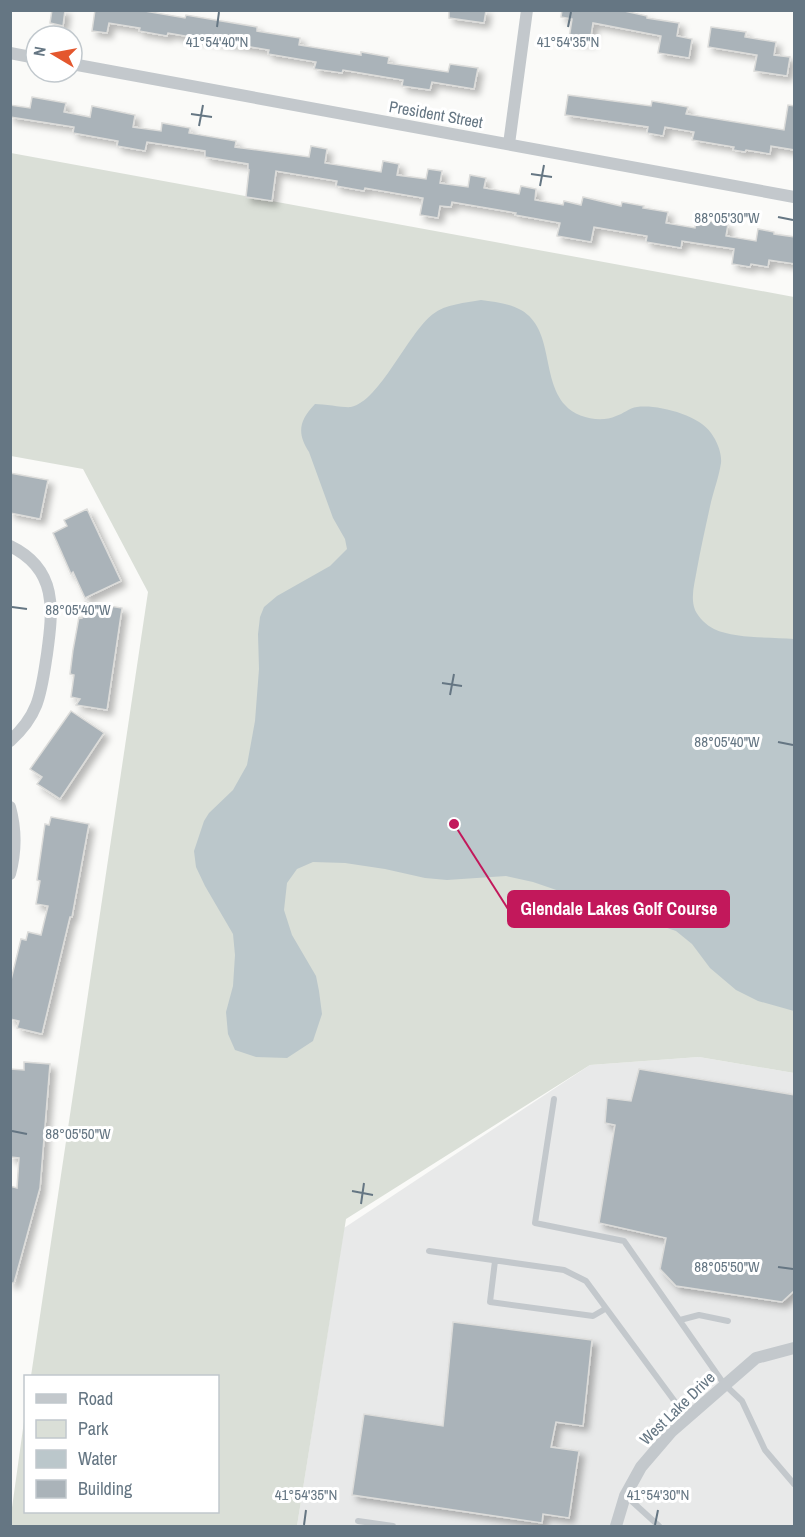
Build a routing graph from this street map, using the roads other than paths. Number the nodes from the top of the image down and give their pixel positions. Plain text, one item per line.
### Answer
1 (527, 10) edge
2 (84, 66) edge
3 (509, 144) junction
4 (795, 196) edge
5 (10, 546) edge
6 (10, 741) edge
7 (10, 807) edge
8 (10, 874) edge
9 (554, 1099) dead end
10 (429, 1251) dead end
11 (495, 1261) junction
12 (605, 1309) junction
13 (680, 1320) junction
14 (728, 1321) dead end
15 (795, 1348) edge
16 (724, 1384) junction
17 (687, 1418) junction
18 (795, 1484) edge
19 (625, 1496) junction
20 (358, 1521) dead end
21 (393, 1527) edge
22 (616, 1527) edge
23 (659, 1527) edge

1 - 3 street
2 - 3 street, President Street
3 - 4 street, President Street
5 - 6 street
7 - 8 street
9 - 13 lane
10 - 11 lane
11 - 12 lane
11 - 12 lane
12 - 17 lane
13 - 14 lane
13 - 16 lane
15 - 16 street, West Lake Drive
16 - 17 street, West Lake Drive
16 - 18 lane
17 - 19 street, West Lake Drive
19 - 22 street, West Lake Drive
19 - 23 lane
20 - 21 lane

